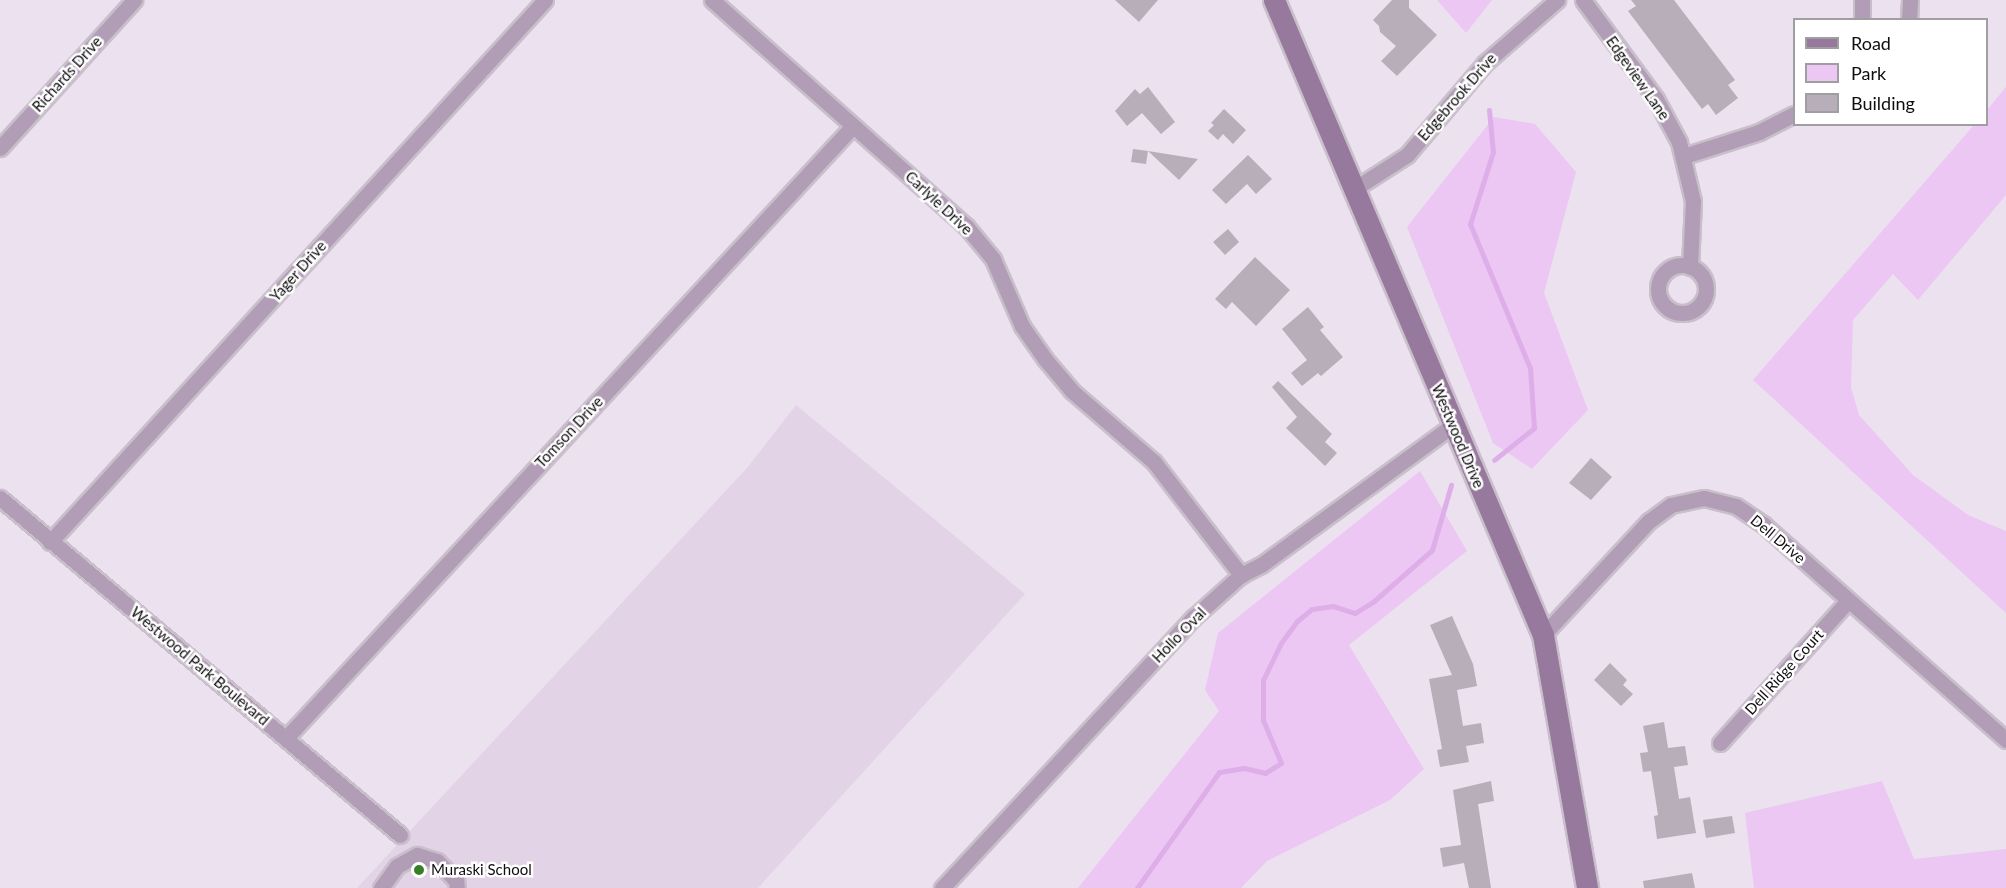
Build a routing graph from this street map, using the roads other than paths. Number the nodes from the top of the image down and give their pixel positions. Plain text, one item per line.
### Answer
1 (134, 0) edge
2 (545, 0) edge
3 (712, 0) edge
4 (1274, 0) edge
5 (1557, 0) edge
6 (1583, 0) edge
7 (1862, 0) edge
8 (1910, 0) edge
9 (1862, 18) edge
10 (1909, 18) edge
11 (1793, 115) edge
12 (853, 126) junction
13 (0, 148) edge
14 (1684, 156) junction
15 (1354, 189) junction
16 (1690, 267) dead end
17 (1453, 425) junction
18 (0, 498) edge
19 (50, 542) junction
20 (1241, 575) junction
21 (1848, 601) junction
22 (1543, 635) junction
23 (286, 738) junction
24 (2006, 740) edge
25 (1720, 743) dead end
26 (400, 835) dead end
27 (381, 888) edge
28 (457, 888) edge
29 (942, 888) edge
30 (1587, 888) edge

1 - 13 street, Richards Drive
2 - 19 street, Yager Drive
3 - 12 street, Carlyle Drive
4 - 15 street, Westwood Drive
5 - 15 street, Edgebrook Drive
6 - 14 street, Edgeview Lane
7 - 9 street
8 - 10 street
11 - 14 street
12 - 20 street, Carlyle Drive
12 - 23 street, Tomson Drive
14 - 16 street, Edgeview Lane
15 - 17 street, Westwood Drive
17 - 20 street, Hollo Oval
17 - 22 street, Westwood Drive
18 - 19 street, Westwood Park Boulevard
19 - 23 street, Westwood Park Boulevard
20 - 29 street, Hollo Oval
21 - 22 street, Dell Drive
21 - 24 street, Dell Drive
21 - 25 street, Dell Ridge Court
22 - 30 street, Westwood Drive
23 - 26 street, Westwood Park Boulevard
27 - 28 street

